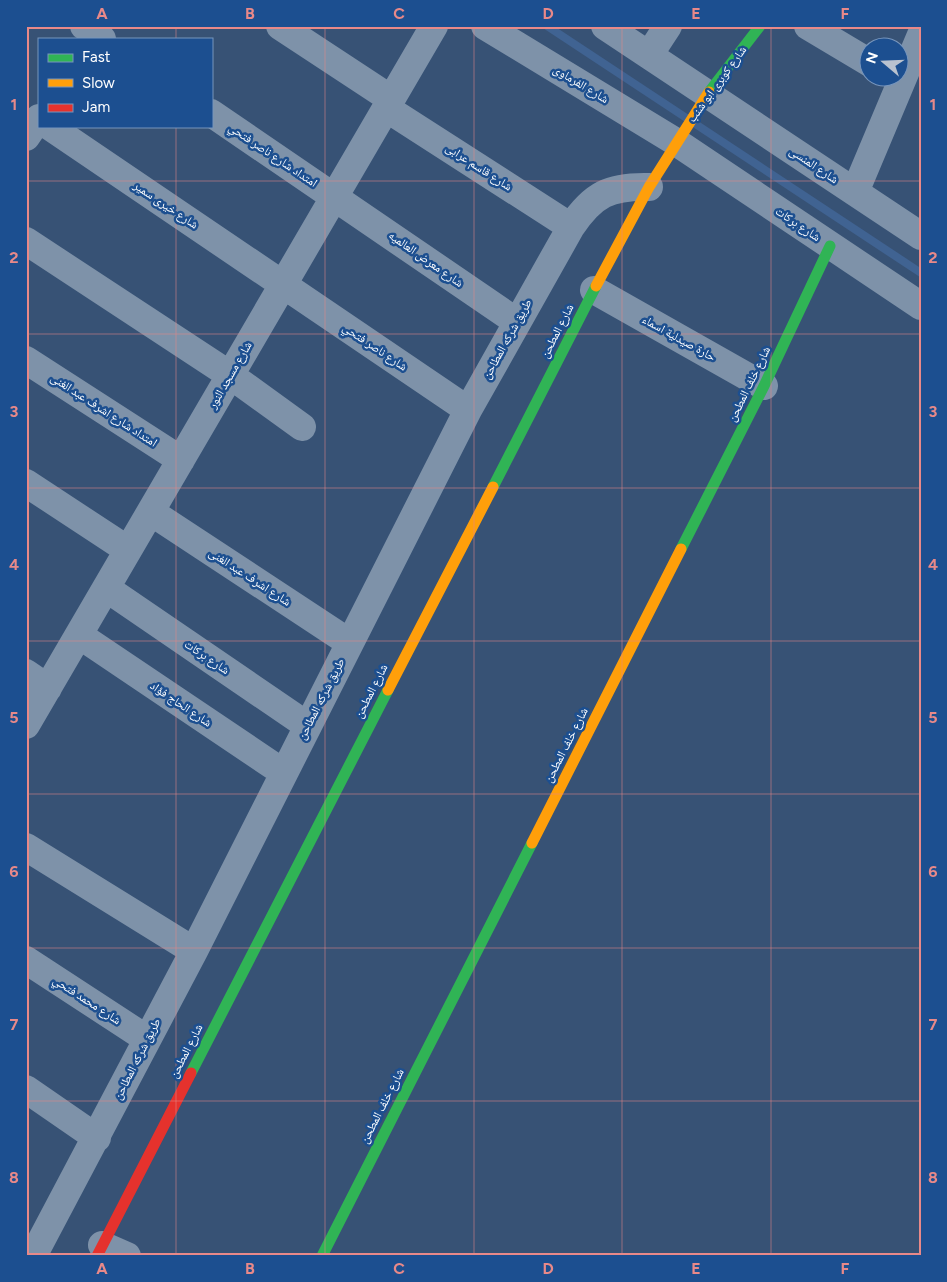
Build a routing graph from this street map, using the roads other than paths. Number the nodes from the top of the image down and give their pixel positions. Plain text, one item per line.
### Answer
1 (280, 26) edge
2 (434, 26) edge
3 (485, 26) edge
4 (605, 26) edge
5 (668, 26) edge
6 (760, 26) edge
7 (808, 26) edge
8 (921, 35) edge
9 (649, 55) junction
10 (860, 57) edge
11 (910, 57) edge
12 (895, 88) edge
13 (707, 94) junction
14 (389, 104) junction
15 (26, 110) edge
16 (212, 114) edge
17 (38, 118) edge
18 (38, 120) edge
19 (52, 128) edge
20 (26, 137) edge
21 (676, 142) junction
22 (649, 187) junction
23 (855, 192) junction
24 (334, 196) junction
25 (571, 226) junction
26 (920, 235) edge
27 (26, 241) edge
28 (830, 246) junction
29 (283, 284) junction
30 (594, 290) junction
31 (921, 306) edge
32 (517, 322) junction
33 (26, 360) edge
34 (230, 375) junction
35 (764, 386) junction
36 (468, 410) junction
37 (302, 426) dead end
38 (181, 460) junction
39 (26, 483) edge
40 (151, 512) junction
41 (128, 550) junction
42 (106, 588) junction
43 (79, 635) junction
44 (350, 643) junction
45 (37, 681) edge
46 (26, 725) edge
47 (308, 726) junction
48 (284, 773) junction
49 (26, 847) edge
50 (194, 951) junction
51 (26, 960) edge
52 (147, 1039) junction
53 (26, 1090) edge
54 (97, 1138) junction
55 (109, 1252) edge
56 (33, 1256) edge
57 (322, 1256) edge

1 - 14 street, شارع قاسم عرابى
2 - 14 street, شارع مسجد النور
3 - 21 street, شارع الفرماوى
4 - 9 street, شارع المنسى
5 - 9 street
6 - 13 street, شارع كوبرى ابو شنب
7 - 10 street
8 - 11 street
9 - 13 street, شارع المنسى
12 - 23 street
13 - 21 street, شارع كوبرى ابو شنب
13 - 23 street, شارع المنسى
14 - 24 street, شارع مسجد النور
14 - 25 street, شارع قاسم عرابى
15 - 17 street
16 - 24 street, امتداد شارع ناصر فتحي
18 - 20 street
19 - 29 street, شارع خيرى سمير
21 - 22 street, شارع المطحن
21 - 28 street, شارع بركات
22 - 25 street, طريق شركه المطاحن
22 - 30 street, شارع المطحن
23 - 26 street, شارع المنسى
24 - 29 street, شارع مسجد النور
24 - 32 street, شارع معرض العالميه
25 - 32 street, طريق شركه المطاحن
27 - 34 street
28 - 31 street, شارع بركات
28 - 35 street, شارع خلف المطحن
29 - 34 street, شارع مسجد النور
29 - 36 street, شارع ناصر فتحي
30 - 35 street, حارة صيدلية اسماء
30 - 55 street, شارع المطحن
32 - 36 street, طريق شركه المطاحن
33 - 38 street, امتداد شارع اشرف عبد الغنى
34 - 37 street
34 - 38 street, شارع مسجد النور
35 - 57 street, شارع خلف المطحن
36 - 44 street, طريق شركه المطاحن
38 - 40 street, شارع مسجد النور
39 - 41 street
40 - 41 street, شارع مسجد النور
40 - 44 street, شارع اشرف عبد الغنى
41 - 42 street, شارع مسجد النور
42 - 43 street, شارع مسجد النور
42 - 47 street, شارع بركات
43 - 45 street, شارع مسجد النور
43 - 48 street, شارع الحاج فؤاد
44 - 47 street, طريق شركه المطاحن
45 - 46 street, شارع مسجد النور
47 - 48 street, طريق شركه المطاحن
48 - 50 street, طريق شركه المطاحن
49 - 50 street
50 - 52 street, طريق شركه المطاحن
51 - 52 street, شارع محمد فتحي
52 - 54 street, طريق شركه المطاحن
53 - 54 street
54 - 56 street, طريق شركه المطاحن

